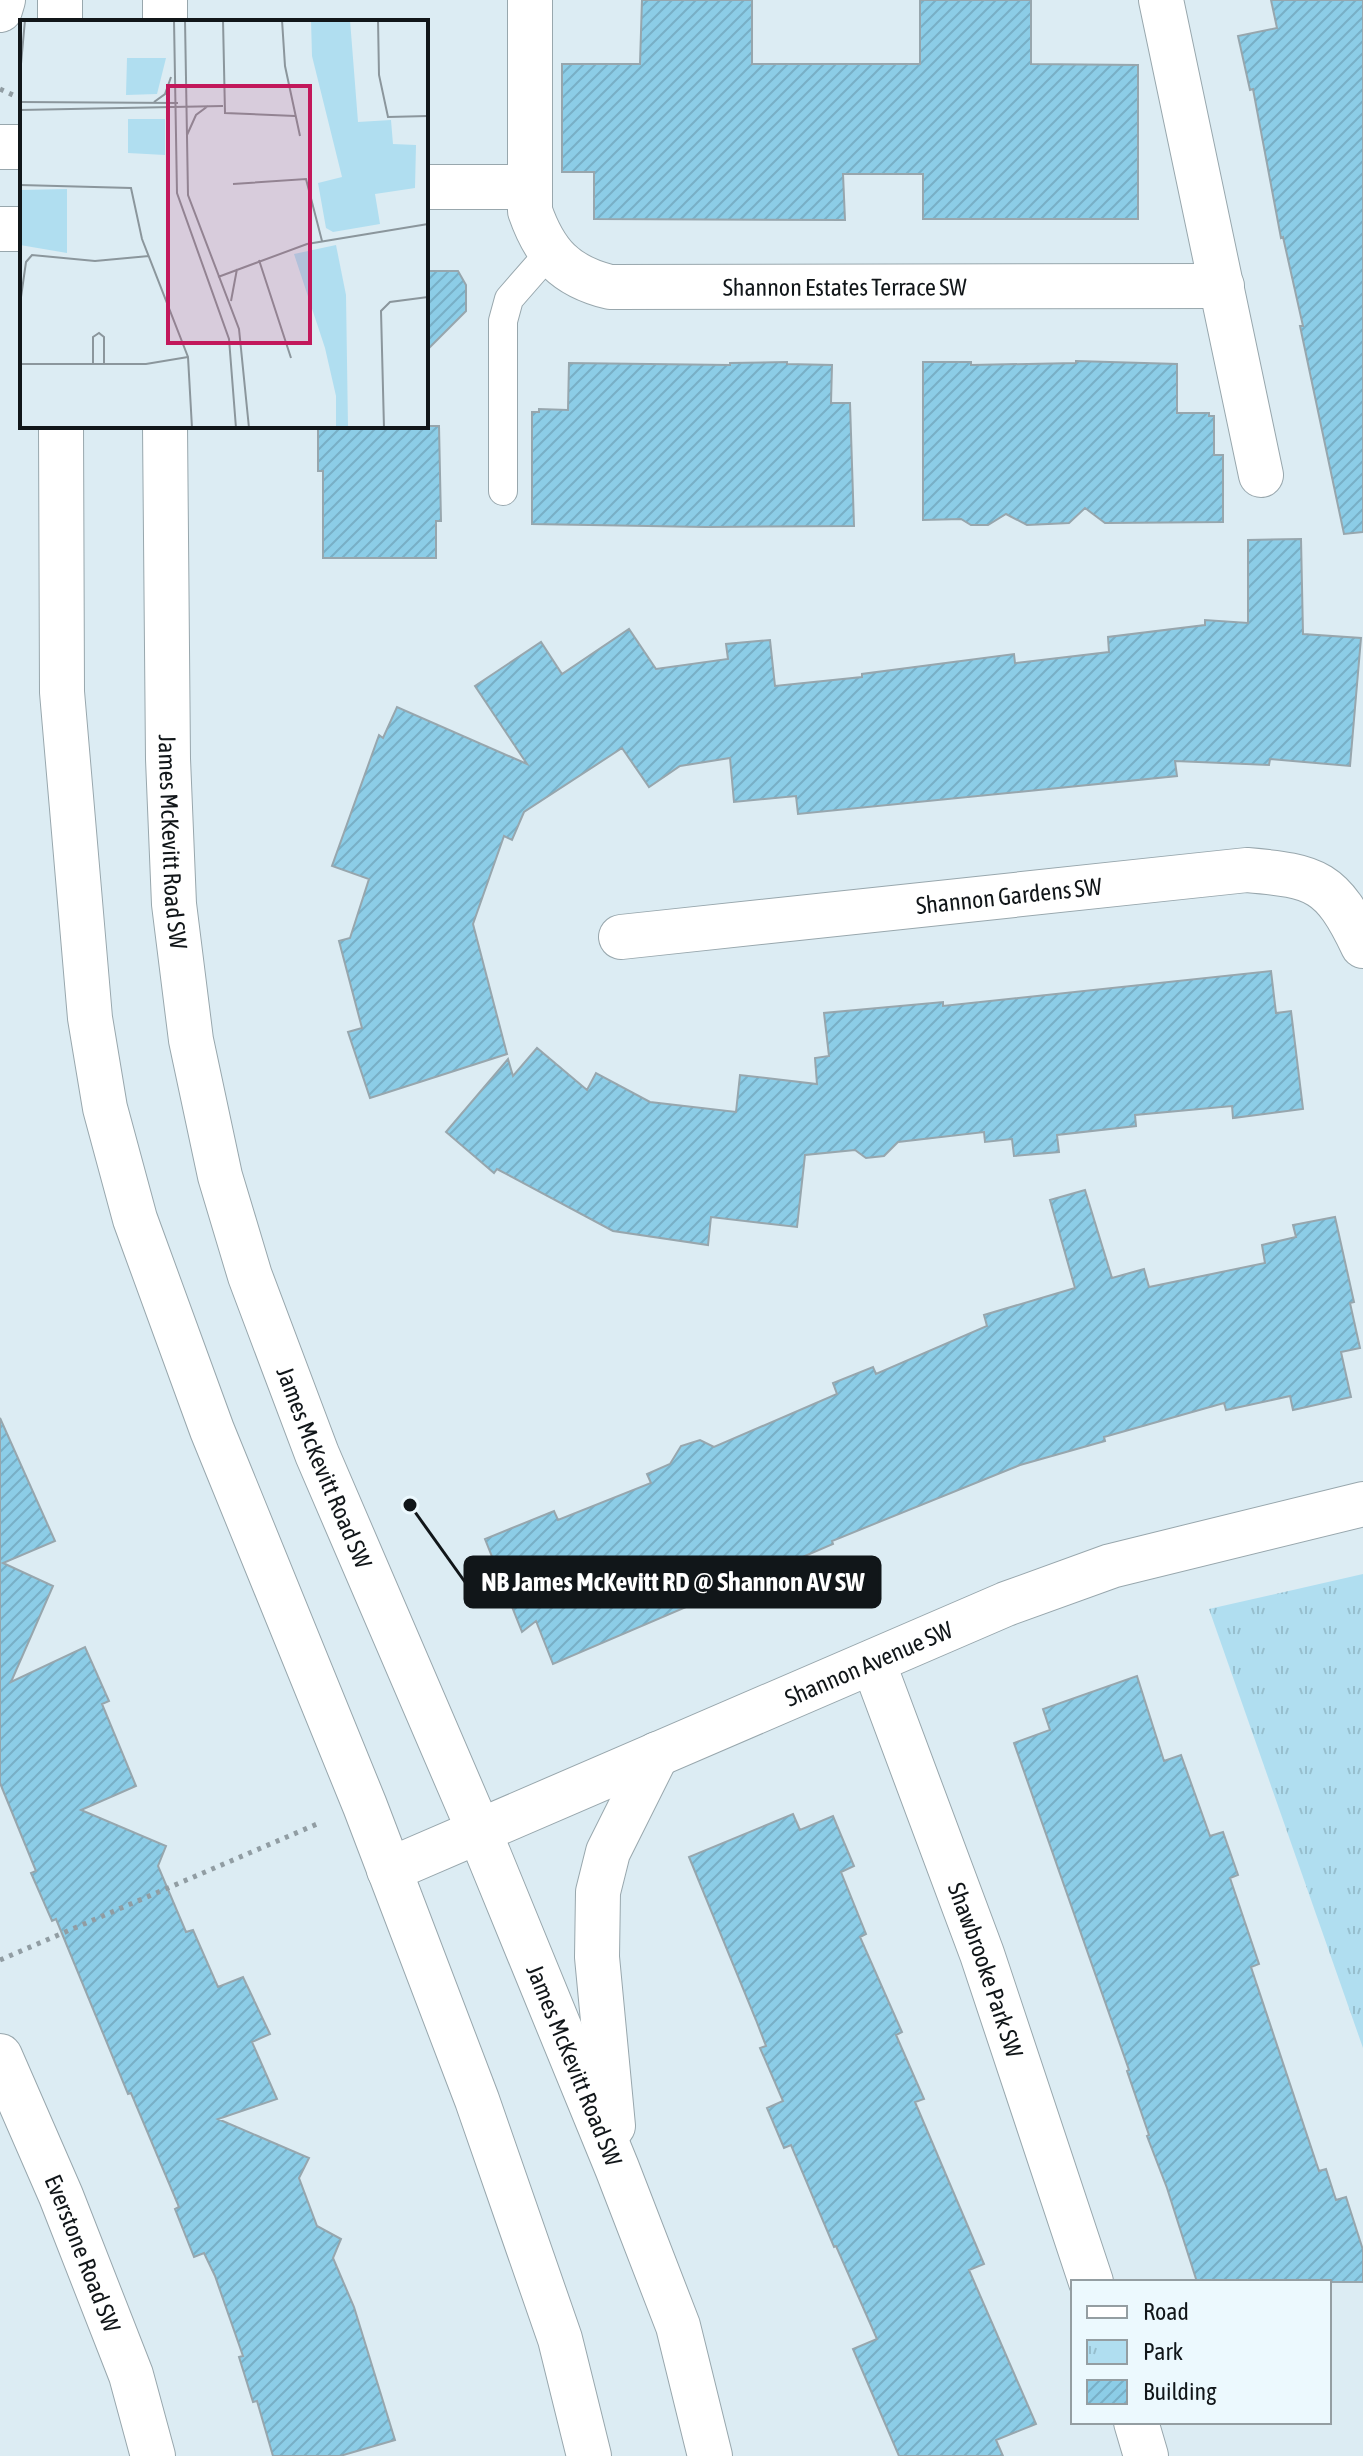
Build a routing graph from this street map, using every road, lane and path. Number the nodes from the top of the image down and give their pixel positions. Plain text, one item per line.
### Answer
1 (3, 0) edge
2 (530, 0) edge
3 (1161, 0) edge
4 (0, 10) edge
5 (0, 89) edge
6 (20, 94) edge
7 (428, 187) edge
8 (530, 187) junction
9 (550, 252) junction
10 (1222, 286) junction
11 (61, 428) edge
12 (165, 428) edge
13 (194, 428) edge
14 (1261, 475) dead end
15 (503, 491) dead end
16 (165, 495) junction
17 (621, 937) dead end
18 (1363, 946) edge
19 (1363, 1504) edge
20 (873, 1662) junction
21 (657, 1754) junction
22 (317, 1824) dead end
23 (479, 1831) junction
24 (389, 1870) junction
25 (0, 1960) edge
26 (0, 2056) edge
27 (617, 2168) junction
28 (1090, 2280) edge
29 (1137, 2424) edge
30 (153, 2456) edge
31 (589, 2456) edge
32 (710, 2456) edge
33 (1146, 2456) edge

1 - 4 main road
2 - 8 main road, Shannon Estates Terrace SW
3 - 10 main road
5 - 6 path
7 - 8 main road
8 - 9 main road, Shannon Estates Terrace SW
9 - 10 main road, Shannon Estates Terrace SW
9 - 15 lane
10 - 14 main road
11 - 24 main road
12 - 16 main road, James McKevitt Road SW
13 - 16 main road
16 - 23 main road, James McKevitt Road SW
17 - 18 main road, Shannon Gardens SW
19 - 20 main road, Shannon Avenue SW
20 - 21 main road, Shannon Avenue SW
20 - 28 main road, Shawbrooke Park SW
21 - 23 main road, Shannon Avenue SW
21 - 27 main road
22 - 25 path
23 - 24 main road, Shannon Avenue SW
23 - 27 main road, James McKevitt Road SW
24 - 31 main road
26 - 30 main road, Everstone Road SW
27 - 32 main road, James McKevitt Road SW
29 - 33 main road

